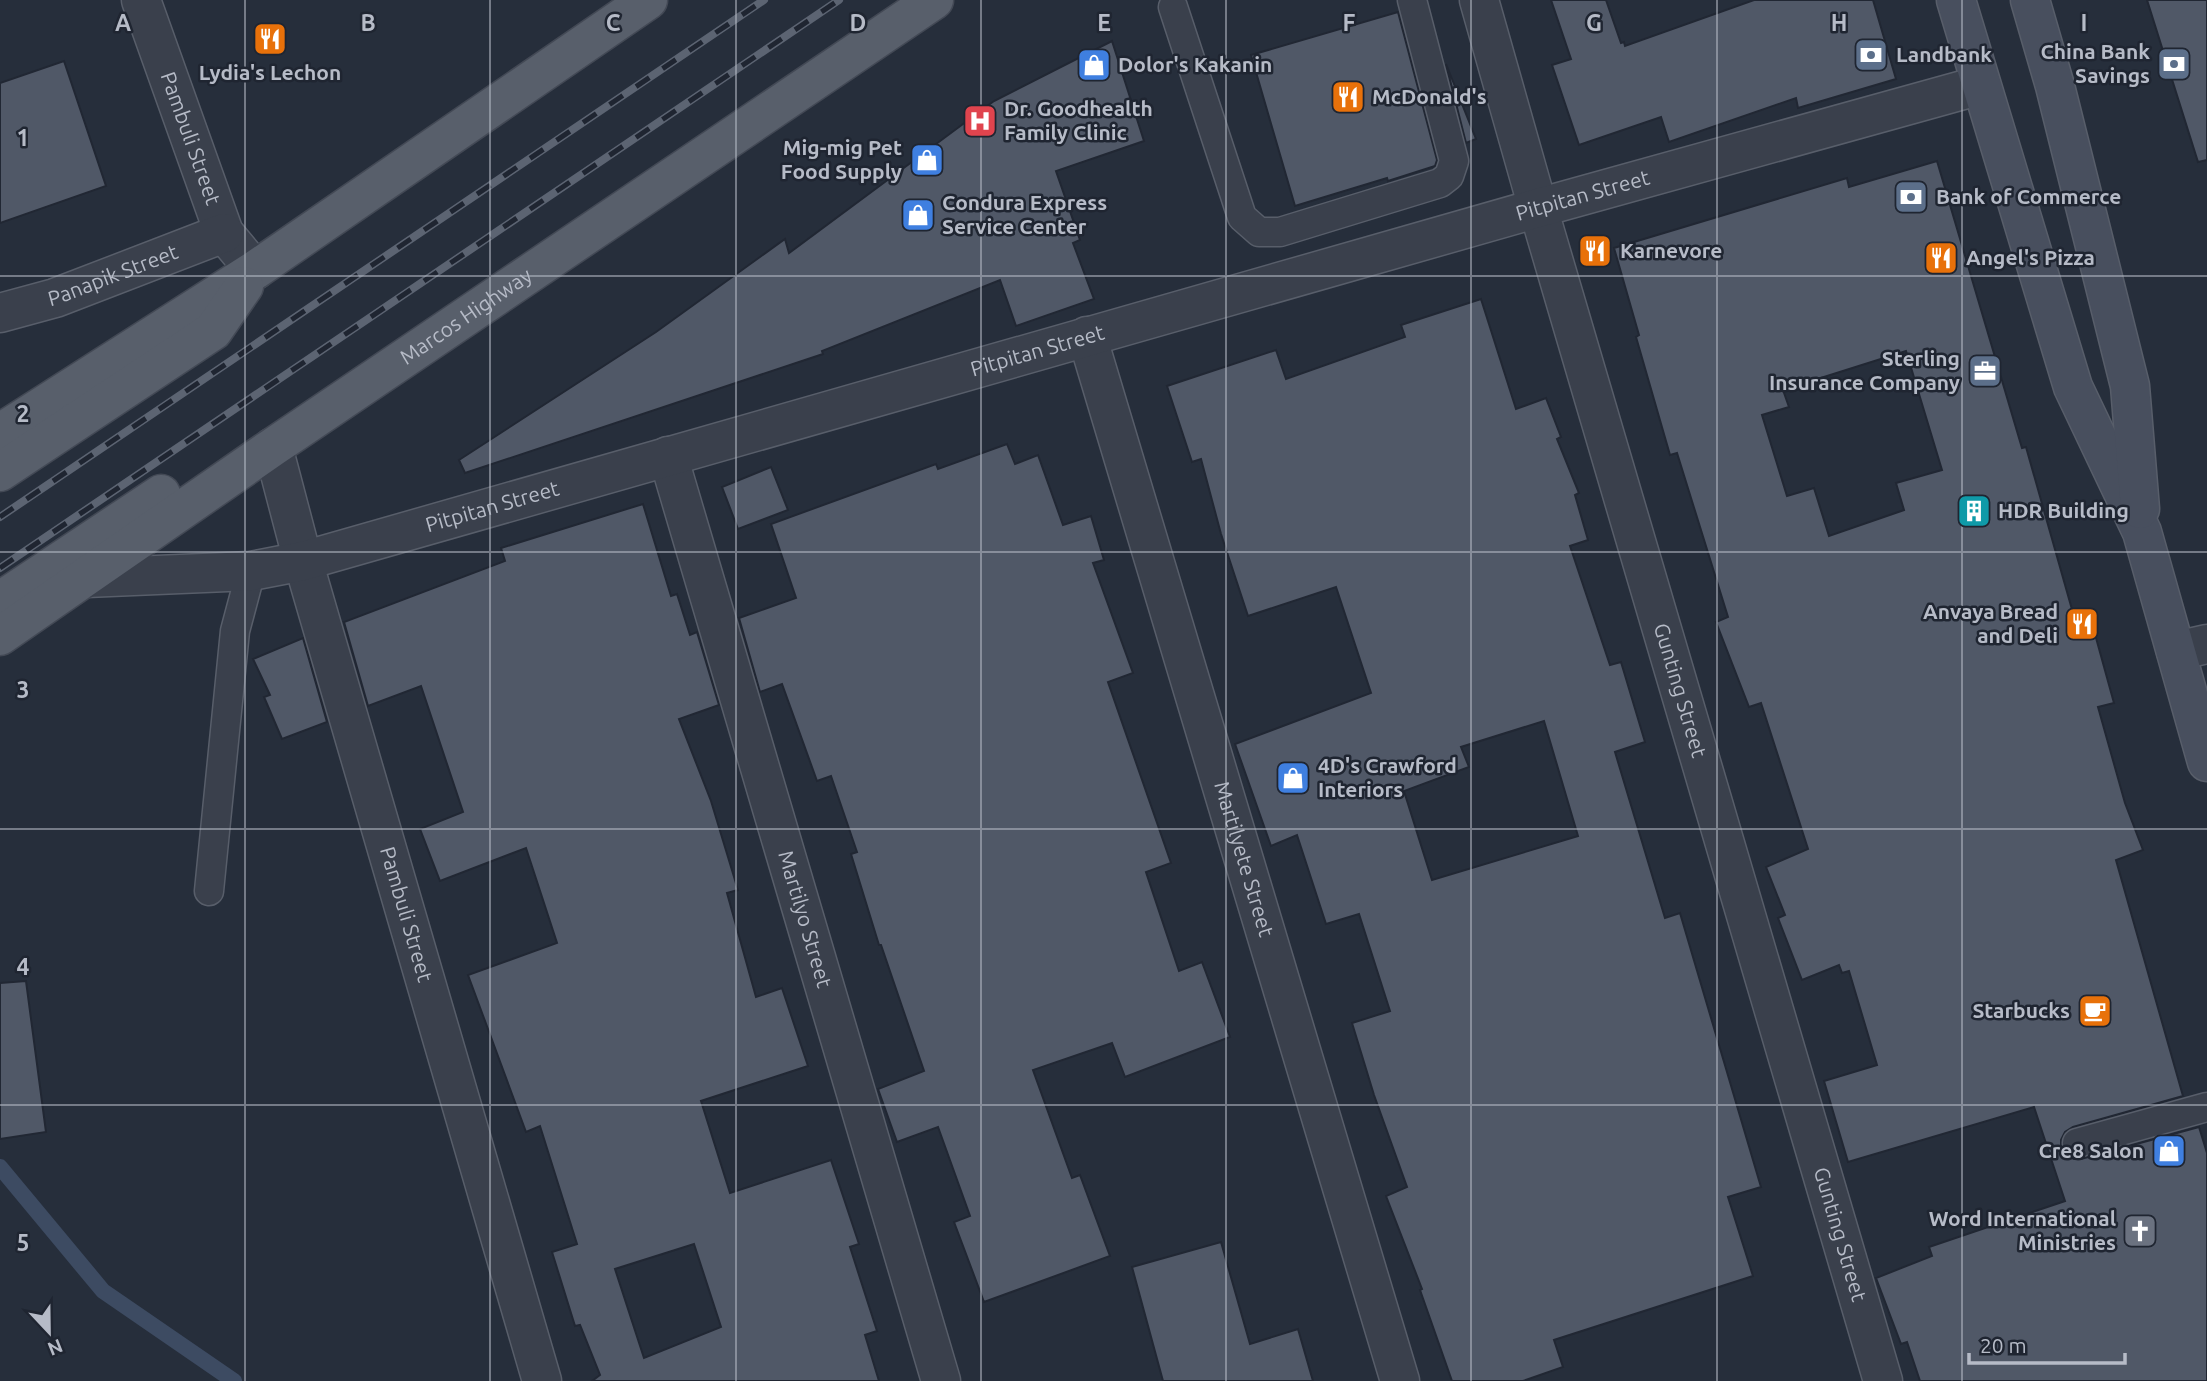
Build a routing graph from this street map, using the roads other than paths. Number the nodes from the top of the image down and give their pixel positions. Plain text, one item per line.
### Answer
1 (141, 0) edge
2 (648, 0) edge
3 (934, 0) edge
4 (1412, 0) edge
5 (1479, 0) edge
6 (1956, 0) edge
7 (2030, 0) edge
8 (1173, 7) dead end
9 (1981, 85) junction
10 (1538, 208) junction
11 (224, 233) junction
12 (255, 270) junction
13 (0, 313) edge
14 (1087, 336) junction
15 (0, 433) edge
16 (273, 447) junction
17 (668, 456) junction
18 (0, 472) edge
19 (2142, 533) junction
20 (303, 561) junction
21 (251, 571) junction
22 (86, 578) junction
23 (0, 601) edge
24 (0, 636) edge
25 (2192, 648) edge
26 (2207, 762) edge
27 (209, 891) dead end
28 (2207, 1107) edge
29 (2077, 1143) dead end
30 (542, 1381) edge
31 (941, 1381) edge
32 (1400, 1381) edge
33 (1883, 1381) edge

1 - 11 street, Pambuli Street
2 - 12 main road
3 - 16 main road, Marcos Highway
4 - 8 lane
5 - 10 street, Gunting Street
6 - 9 main road
7 - 19 main road
9 - 10 street, Pitpitan Street
9 - 19 main road
10 - 14 street, Pitpitan Street
10 - 33 street, Gunting Street
11 - 12 street, Pambuli Street
11 - 13 street, Panapik Street
12 - 15 main road
12 - 18 main road
14 - 17 street, Pitpitan Street
14 - 32 street, Martilyete Street
16 - 20 street, Pambuli Street
16 - 22 main road, Marcos Highway
16 - 23 main road
17 - 20 street, Pitpitan Street
17 - 31 street, Martilyo Street
19 - 25 main road
20 - 21 street, Pitpitan Street
20 - 30 street, Pambuli Street
21 - 22 street, Pitpitan Street
21 - 27 lane
22 - 24 main road, Marcos Highway
25 - 26 main road
28 - 29 lane

